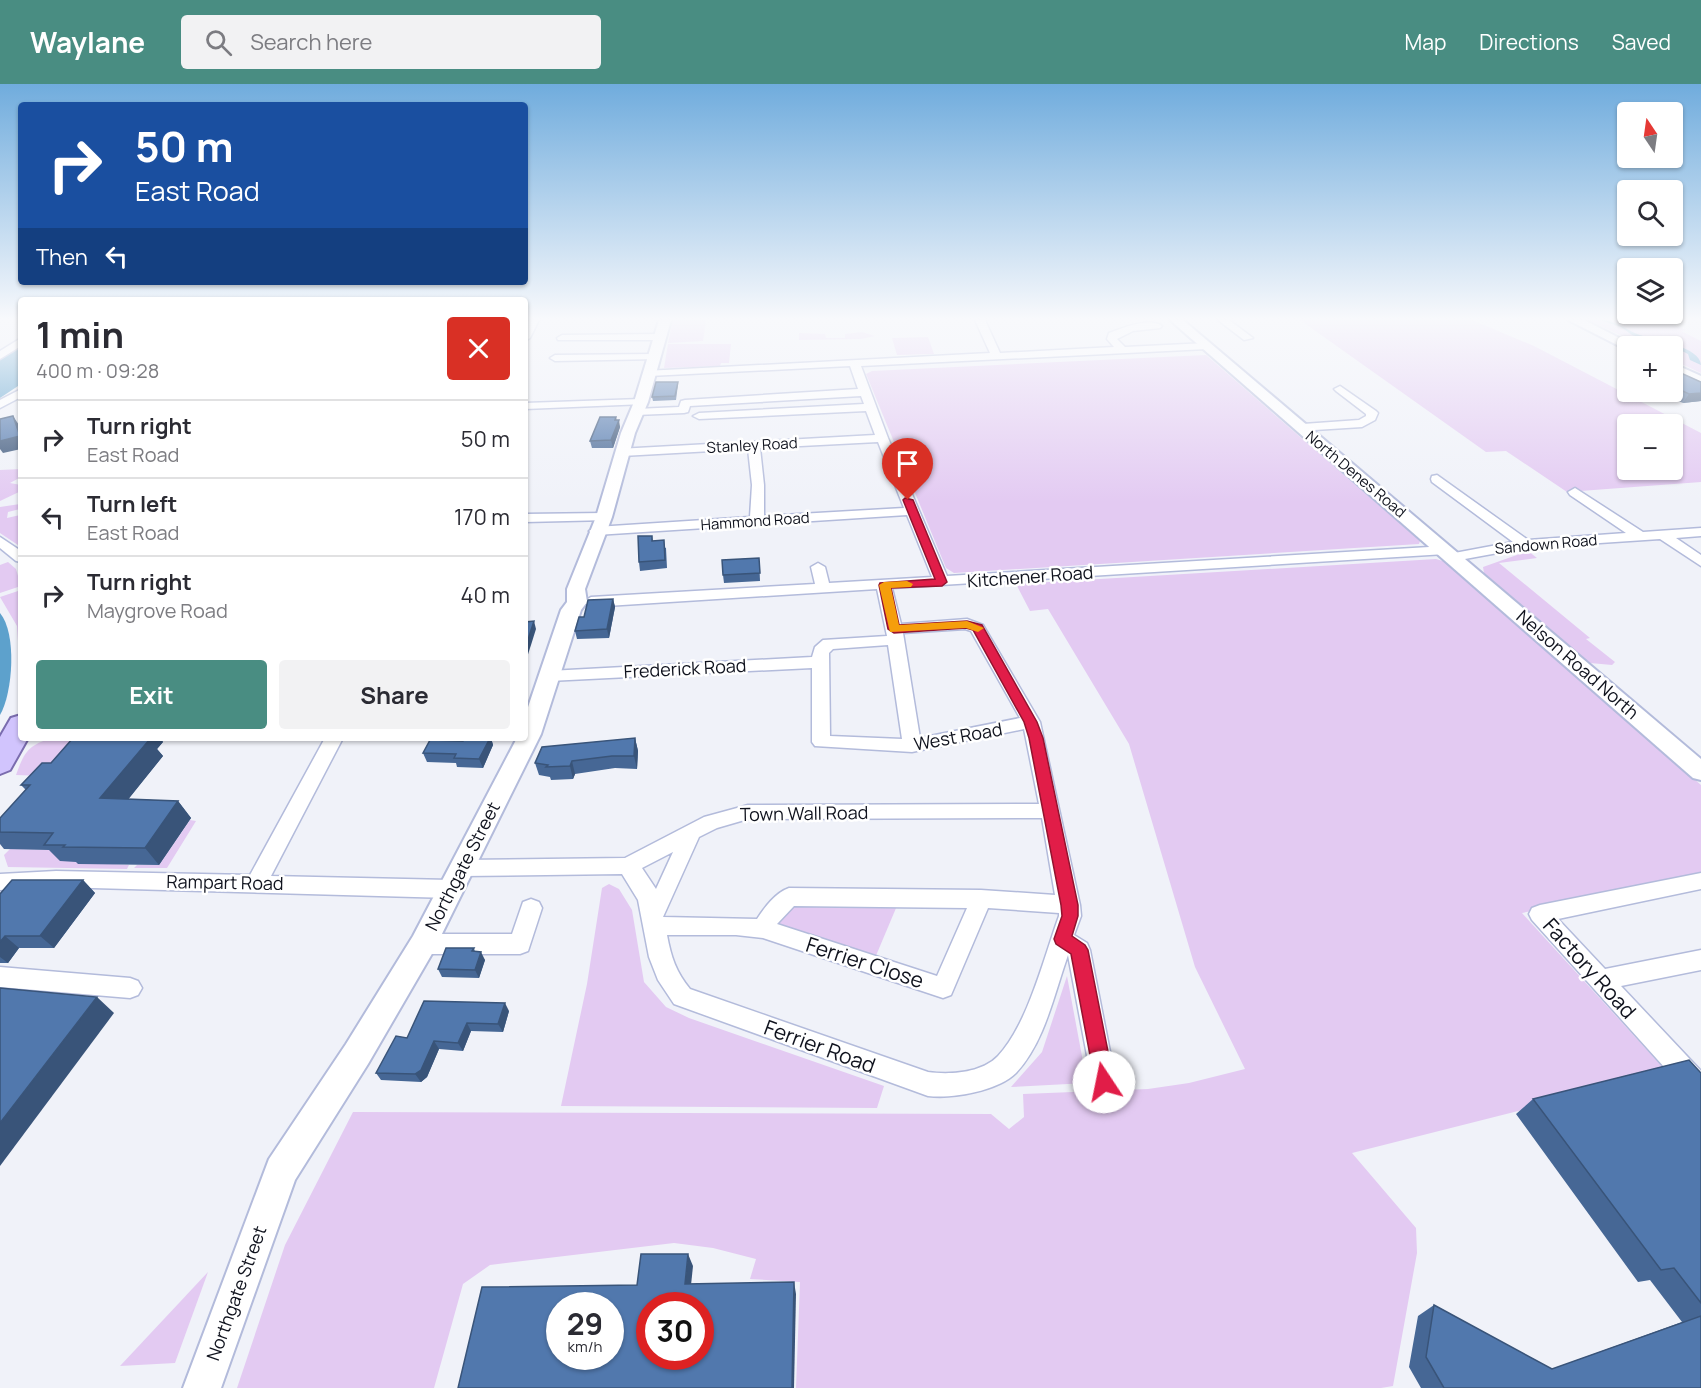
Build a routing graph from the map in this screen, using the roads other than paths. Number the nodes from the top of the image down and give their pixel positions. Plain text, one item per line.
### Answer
1 (647, 381) edge
2 (795, 381) joint
3 (861, 381) edge
4 (1248, 381) edge
5 (1340, 389) dead end
6 (865, 392) junction
7 (18, 394) edge
8 (0, 405) edge
9 (528, 406) edge
10 (639, 407) junction
11 (871, 407) junction
12 (699, 416) dead end
13 (1303, 428) junction
14 (882, 438) junction
15 (754, 445) junction
16 (622, 452) junction
17 (1437, 478) dead end
18 (1575, 492) dead end
19 (913, 511) junction
20 (528, 518) edge
21 (757, 521) junction
22 (600, 524) junction
23 (1701, 532) edge
24 (1663, 535) junction
25 (1640, 536) junction
26 (0, 541) edge
27 (1525, 544) junction
28 (1450, 553) junction
29 (18, 556) edge
30 (1701, 562) edge
31 (818, 567) dead end
32 (942, 582) junction
33 (884, 585) junction
34 (823, 588) junction
35 (577, 602) junction
36 (895, 635) junction
37 (820, 662) junction
38 (549, 675) junction
39 (1030, 722) junction
40 (18, 732) edge
41 (528, 734) edge
42 (332, 741) edge
43 (524, 741) edge
44 (912, 746) junction
45 (0, 763) edge
46 (1701, 772) edge
47 (1050, 811) junction
48 (691, 833) junction
49 (628, 866) junction
50 (456, 878) junction
51 (1701, 881) edge
52 (0, 882) edge
53 (257, 882) junction
54 (981, 899) junction
55 (1070, 905) junction
56 (531, 908) dead end
57 (653, 920) junction
58 (763, 929) junction
59 (1062, 939) junction
60 (423, 944) junction
61 (1701, 960) edge
62 (0, 977) edge
63 (1600, 980) junction
64 (129, 988) dead end
65 (1104, 1082) dead end
66 (1701, 1089) edge
67 (202, 1388) edge

1 - 10 street, Northgate Street
2 - 6 street
2 - 10 street
3 - 6 street
4 - 13 street, North Denes Road
5 - 13 street
6 - 11 street
7 - 8 street
9 - 10 street
10 - 16 street, Northgate Street
11 - 12 street
11 - 14 street
13 - 28 street, North Denes Road
14 - 15 street, Stanley Road
14 - 19 street
15 - 16 street, Stanley Road
15 - 21 street
16 - 22 street, Northgate Street
17 - 27 street
18 - 25 street, Sandown Road
19 - 21 street, Hammond Road
19 - 32 street
20 - 22 street, Hammond Road
21 - 22 street, Hammond Road
22 - 35 street, Northgate Street
23 - 24 street, Sandown Road
24 - 25 street, Sandown Road
24 - 30 street
25 - 27 street, Sandown Road
26 - 29 street
27 - 28 street, Sandown Road
28 - 32 street, Kitchener Road
28 - 46 street, Nelson Road North
31 - 34 street
32 - 33 street, Kitchener Road
33 - 34 street, Kitchener Road
33 - 36 street
34 - 35 street, Kitchener Road
35 - 38 street, Northgate Street
36 - 37 street
36 - 39 street
36 - 44 street
37 - 38 street, Frederick Road
37 - 44 street, West Road
38 - 41 street, Northgate Street
39 - 44 street, West Road
39 - 47 street
40 - 45 main road
42 - 53 street
43 - 50 street, Northgate Street
47 - 48 street, Town Wall Road
47 - 55 street
48 - 49 street, Town Wall Road
48 - 57 street
49 - 50 street, Town Wall Road
49 - 57 street, Ferrier Road
50 - 53 street, Rampart Road
50 - 60 street, Northgate Street
51 - 63 street, Factory Road
52 - 53 street, Rampart Road
54 - 55 street
54 - 58 street
54 - 58 street, Ferrier Close
55 - 59 street, Ferrier Road
56 - 60 street
57 - 58 street, Ferrier Close
57 - 59 street, Ferrier Road
59 - 65 street
60 - 67 street, Northgate Street
61 - 63 street
62 - 64 street
63 - 66 street, Factory Road

